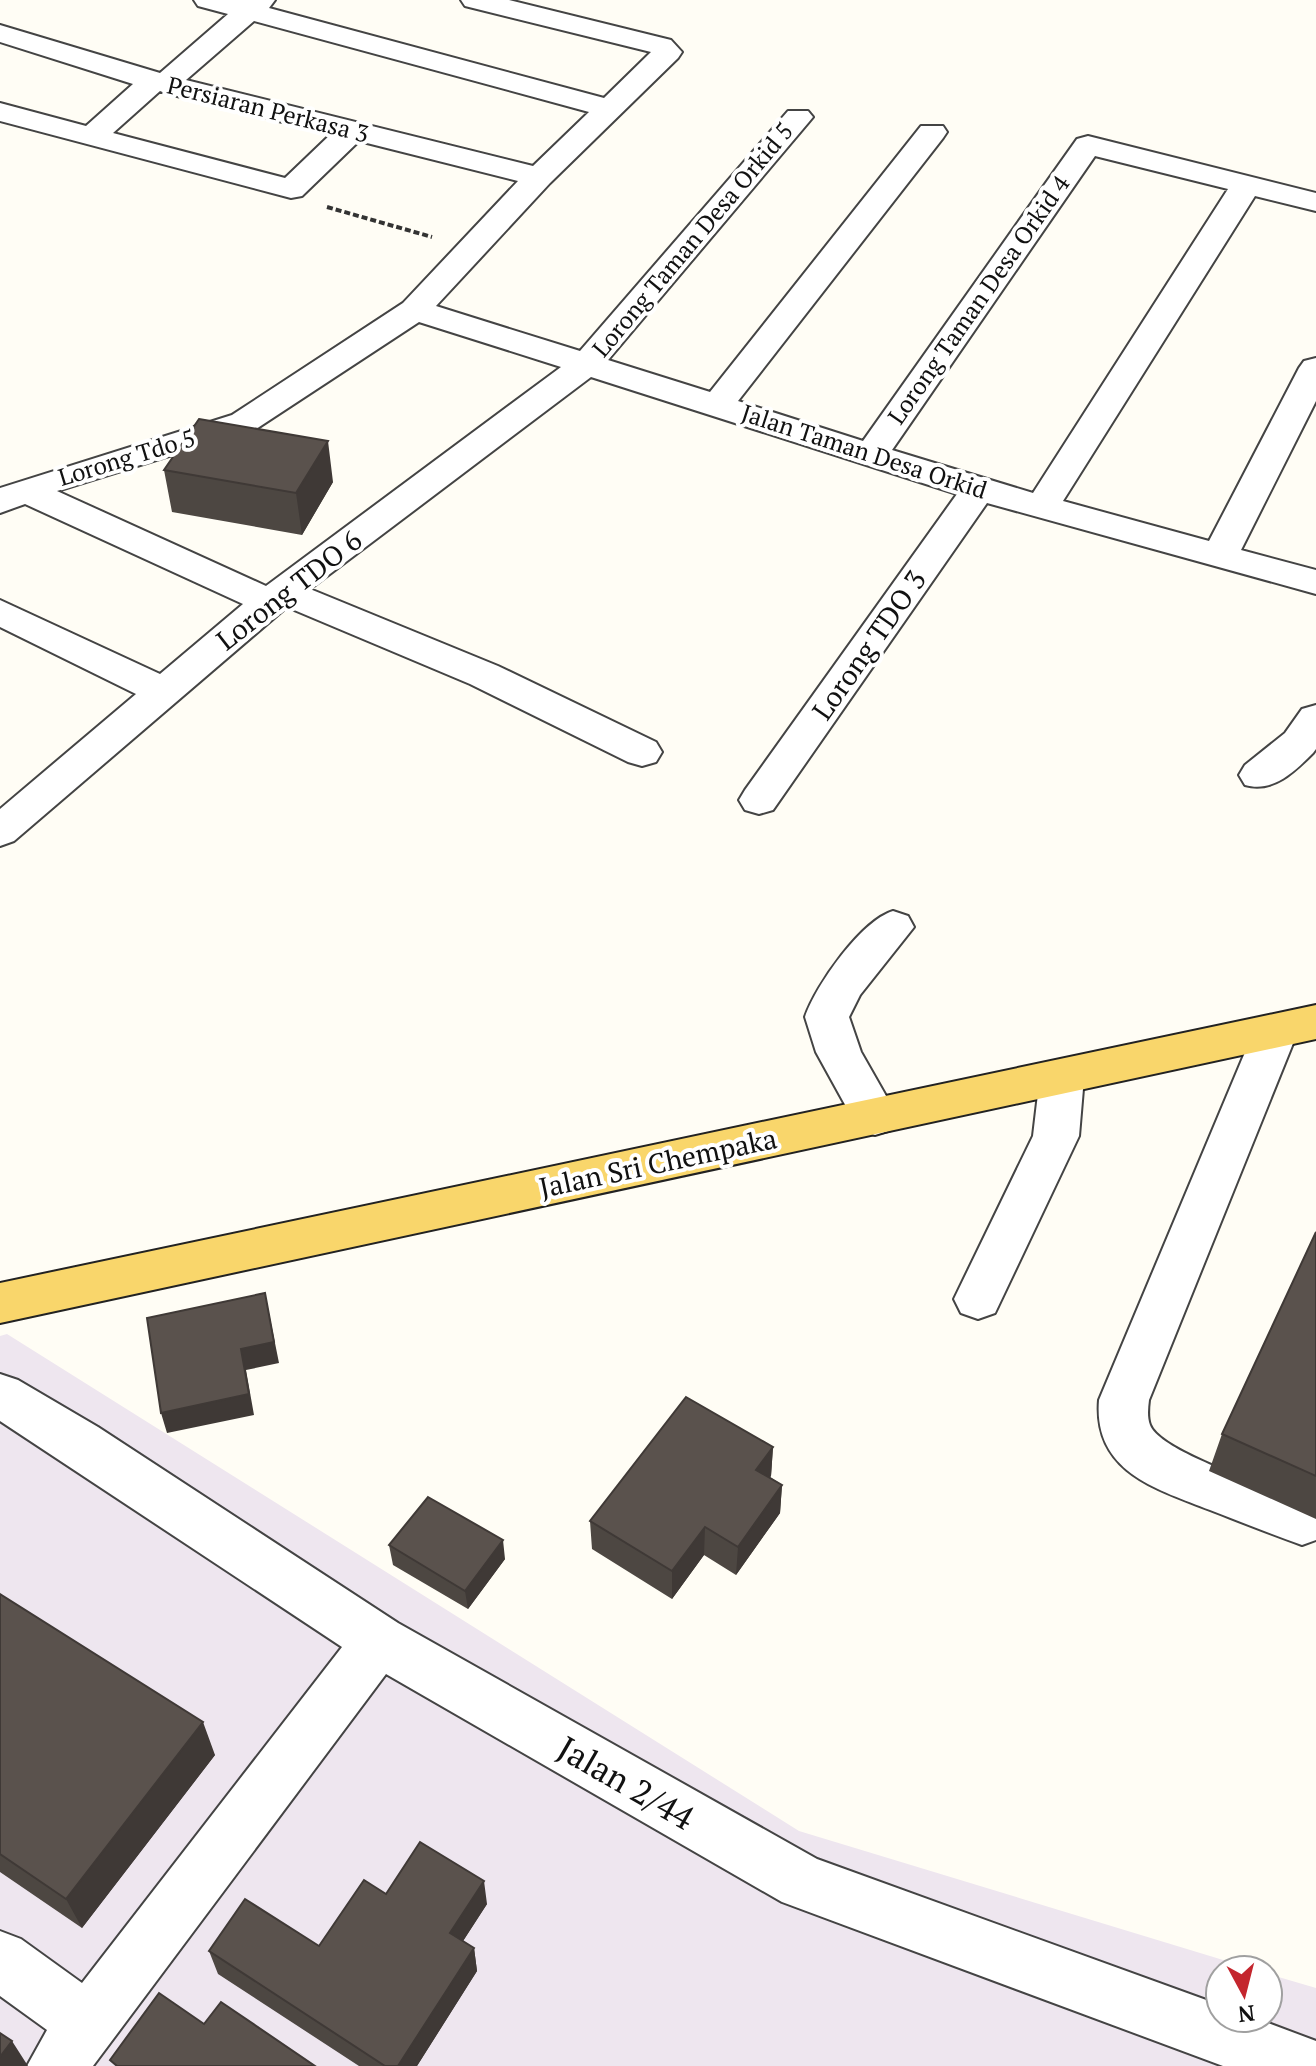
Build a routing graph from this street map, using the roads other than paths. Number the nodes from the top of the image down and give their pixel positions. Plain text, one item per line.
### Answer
1 (208, 0) edge
2 (475, 0) edge
3 (254, 6) edge
4 (0, 33) edge
5 (160, 82) junction
6 (611, 109) junction
7 (0, 112) edge
8 (798, 117) dead end
9 (352, 131) junction
10 (932, 132) dead end
11 (90, 138) junction
12 (539, 177) junction
13 (1246, 185) junction
14 (1316, 202) edge
15 (415, 310) junction
16 (588, 363) junction
17 (1316, 368) edge
18 (718, 405) junction
19 (871, 454) junction
20 (979, 489) junction
21 (12, 496) edge
22 (1042, 506) junction
23 (1221, 553) junction
24 (1316, 582) edge
25 (277, 597) junction
26 (0, 612) edge
27 (163, 691) junction
28 (1316, 718) edge
29 (642, 752) dead end
30 (1259, 775) dead end
31 (759, 800) dead end
32 (9, 811) edge
33 (893, 927) dead end
34 (1296, 1026) edge
35 (1062, 1077) junction
36 (875, 1117) junction
37 (978, 1299) dead end
38 (0, 1303) edge
39 (0, 1395) edge
40 (1302, 1522) dead end
41 (379, 1641) junction
42 (0, 1960) edge
43 (73, 2044) edge
44 (1304, 2066) edge

1 - 3 street
2 - 6 street
3 - 5 street
3 - 6 street
4 - 5 street, Persiaran Perkasa 3
5 - 9 street, Persiaran Perkasa 3
5 - 11 street
6 - 12 street
7 - 11 street
8 - 16 street, Lorong Taman Desa Orkid 5
9 - 11 street
9 - 12 street, Persiaran Perkasa 3
10 - 18 street
12 - 15 street
13 - 14 street
13 - 19 street, Lorong Taman Desa Orkid 4
13 - 22 street
15 - 16 street, Jalan Taman Desa Orkid
15 - 21 street, Lorong Tdo 5
16 - 18 street, Jalan Taman Desa Orkid
16 - 25 street, Lorong TDO 6
17 - 23 street
18 - 19 street, Jalan Taman Desa Orkid
19 - 20 street, Jalan Taman Desa Orkid
20 - 22 street, Jalan Taman Desa Orkid
20 - 31 street, Lorong TDO 3
21 - 25 street
22 - 23 street, Jalan Taman Desa Orkid
23 - 24 street, Jalan Taman Desa Orkid
25 - 27 street, Lorong TDO 6
25 - 29 street
26 - 27 street
27 - 32 street, Lorong TDO 6
28 - 30 street
33 - 36 street
34 - 35 main road, Jalan Sri Chempaka
34 - 40 street
35 - 36 main road, Jalan Sri Chempaka
35 - 37 street
36 - 38 main road, Jalan Sri Chempaka
39 - 41 street, Jalan 2/44
41 - 43 street
41 - 44 street, Jalan 2/44
42 - 43 street

